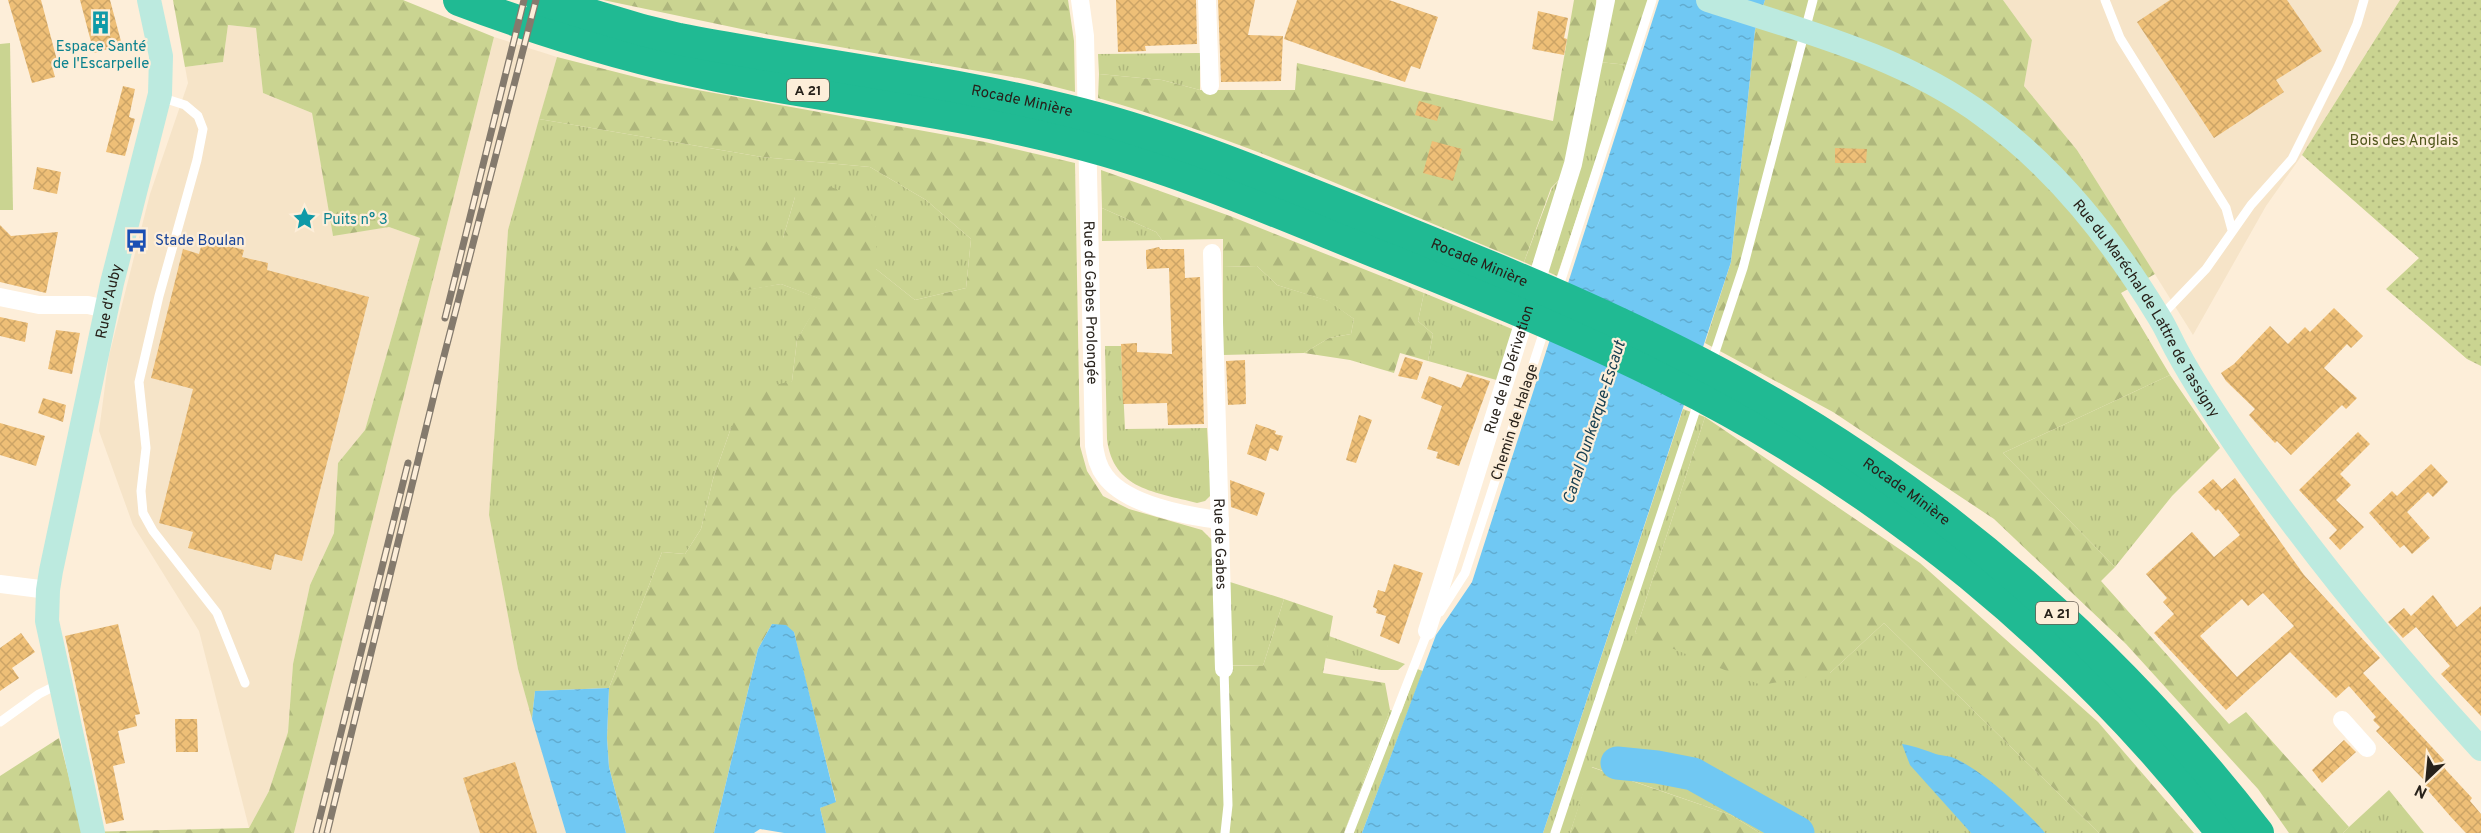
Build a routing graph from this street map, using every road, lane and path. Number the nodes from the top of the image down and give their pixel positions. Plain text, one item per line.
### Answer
1 (149, 0) edge
2 (459, 0) edge
3 (541, 0) edge
4 (1080, 0) edge
5 (1207, 0) edge
6 (1606, 0) edge
7 (1652, 0) edge
8 (1708, 0) edge
9 (1813, 0) edge
10 (2105, 0) edge
11 (2364, 0) edge
12 (568, 24) junction
13 (1797, 29) junction
14 (1210, 86) dead end
15 (160, 97) junction
16 (1055, 123) junction
17 (2232, 230) junction
18 (1212, 253) dead end
19 (1436, 261) junction
20 (0, 297) edge
21 (1553, 303) dead end
22 (106, 309) junction
23 (1549, 315) dead end
24 (2160, 318) junction
25 (1707, 376) dead end
26 (1703, 388) dead end
27 (1813, 445) junction
28 (1220, 520) junction
29 (0, 584) edge
30 (47, 597) junction
31 (1427, 631) junction
32 (1224, 669) joint
33 (61, 683) junction
34 (245, 683) dead end
35 (2342, 720) dead end
36 (0, 722) edge
37 (2367, 748) dead end
38 (2481, 749) edge
39 (93, 833) edge
40 (1225, 833) edge
41 (1349, 833) edge
42 (1555, 833) edge
43 (2222, 833) edge
44 (2258, 833) edge

1 - 15 street, Rue d'Auby
2 - 12 highway, Rocade Minière / A 21
3 - 12 highway, Rocade Minière / A 21
4 - 28 street, Rue de Gabes Prolongée
5 - 14 street
6 - 31 street, Rue de la Dérivation
7 - 21 lane
8 - 13 street, Rue du Maréchal de Lattre de Tassigny
9 - 13 lane
10 - 17 lane
11 - 17 lane
12 - 16 highway, Rocade Minière / A 21
13 - 24 street, Rue du Maréchal de Lattre de Tassigny
13 - 25 lane
15 - 22 street, Rue d'Auby
15 - 34 lane
16 - 19 highway, Rocade Minière / A 21
16 - 19 highway, Rocade Minière / A 21
17 - 24 lane
18 - 28 street, Rue de Gabes
19 - 27 highway, Rocade Minière / A 21
20 - 22 street
22 - 30 street, Rue d'Auby
23 - 31 lane, Chemin de Halage
24 - 38 street, Rue du Maréchal de Lattre de Tassigny
26 - 42 lane
27 - 43 highway, Rocade Minière / A 21
27 - 44 highway, Rocade Minière / A 21
28 - 32 street, Rue de Gabes
29 - 30 street
30 - 33 street, Rue d'Auby
31 - 41 lane, Chemin de Halage
32 - 40 lane, Rue de Gabes
33 - 36 lane
33 - 39 street, Rue d'Auby
35 - 37 street

